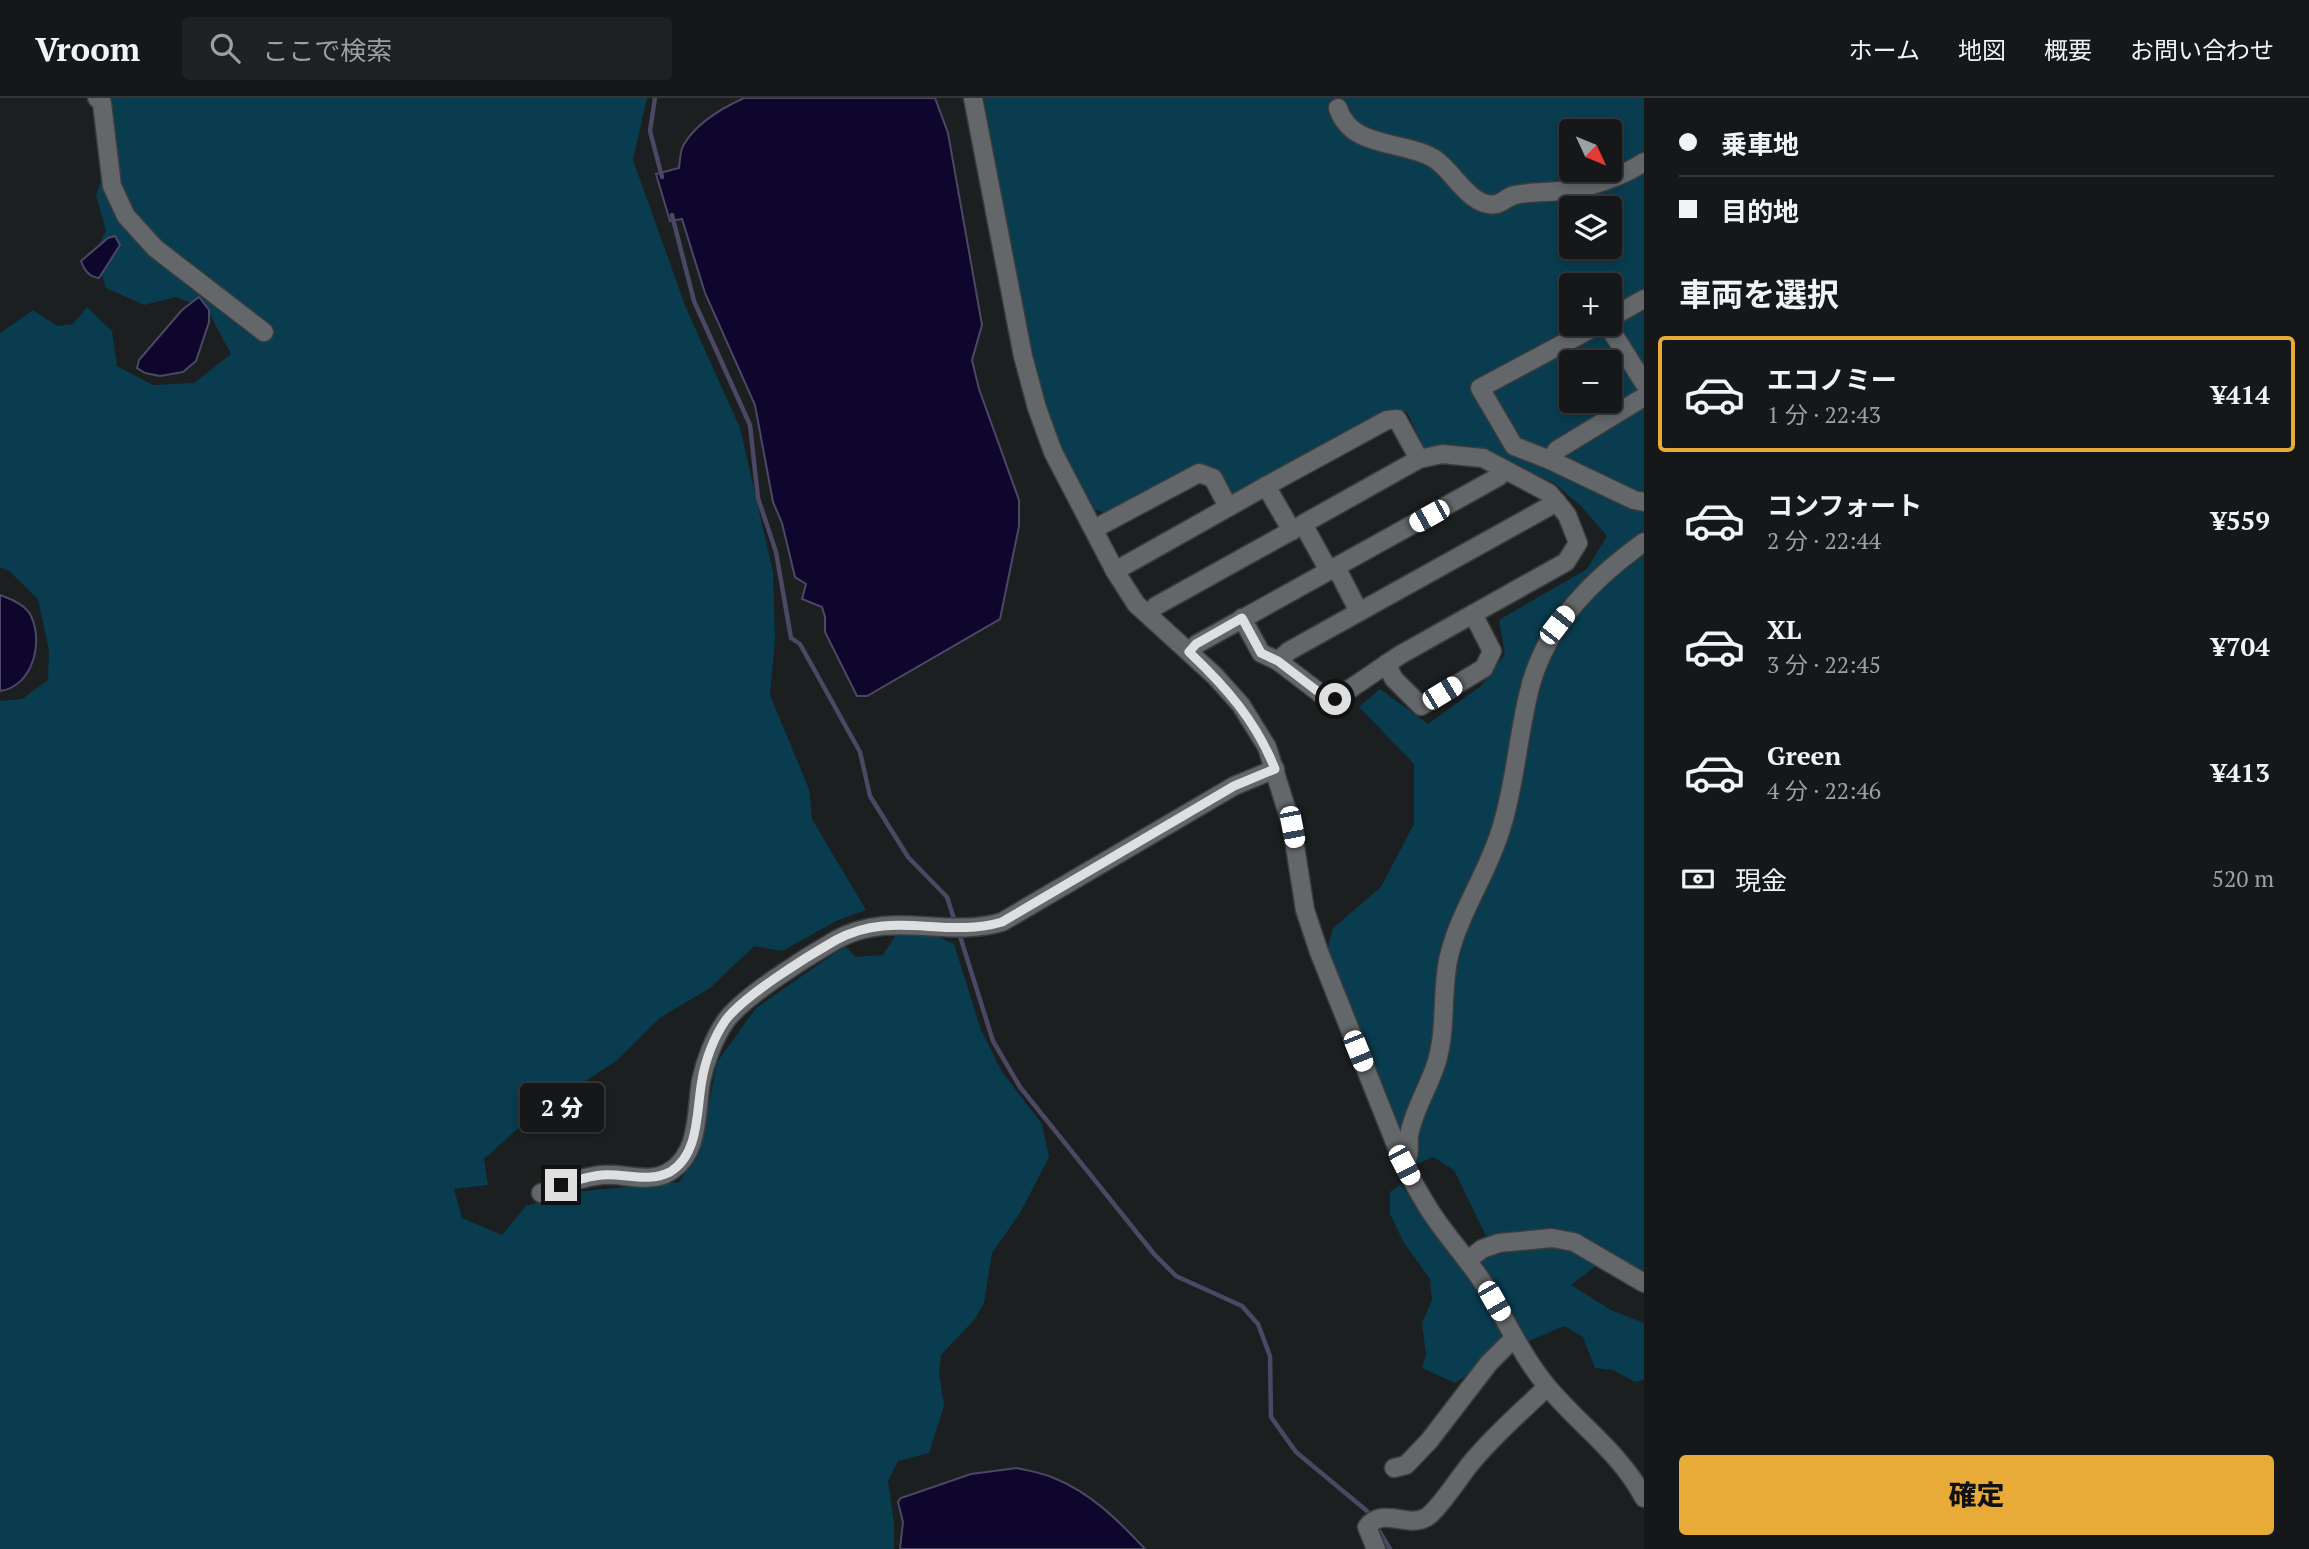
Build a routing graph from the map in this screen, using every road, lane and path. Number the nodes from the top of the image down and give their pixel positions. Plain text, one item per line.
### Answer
1 (97, 98) edge
2 (973, 98) edge
3 (1338, 108) dead end
4 (1644, 162) edge
5 (1644, 299) edge
6 (1622, 311) edge
7 (264, 332) dead end
8 (1578, 336) edge
9 (1615, 336) edge
10 (1644, 383) edge
11 (1644, 397) edge
12 (1419, 459) junction
13 (1550, 460) junction
14 (1505, 471) junction
15 (1266, 486) junction
16 (1557, 502) junction
17 (1644, 502) edge
18 (1228, 507) junction
19 (1094, 528) junction
20 (1298, 528) junction
21 (1644, 542) edge
22 (1333, 569) junction
23 (1115, 571) junction
24 (1359, 612) junction
25 (1149, 614) junction
26 (1472, 614) junction
27 (1242, 618) junction
28 (1189, 652) junction
29 (1278, 661) junction
30 (1386, 664) junction
31 (1275, 769) junction
32 (1404, 1165) junction
33 (541, 1193) dead end
34 (1468, 1260) junction
35 (1644, 1283) edge
36 (1514, 1338) junction
37 (1548, 1387) junction
38 (1394, 1468) dead end
39 (1644, 1498) edge
40 (1377, 1549) edge

1 - 7 street
2 - 19 street
3 - 4 street
5 - 6 street
8 - 13 street
9 - 10 street
11 - 13 street
12 - 14 street
12 - 15 street
12 - 20 street
13 - 17 street
14 - 16 street
14 - 22 street
15 - 18 street
15 - 20 street
16 - 24 street
16 - 26 street
18 - 19 street
18 - 23 street
19 - 23 street
20 - 22 street
20 - 25 street
21 - 32 street
22 - 24 street
22 - 27 street
23 - 25 street
24 - 29 street
25 - 28 street
26 - 30 street
26 - 30 street
27 - 28 street
27 - 29 street
28 - 31 street
29 - 30 street
31 - 32 street
31 - 33 street
32 - 34 street
34 - 35 street
34 - 36 street
36 - 37 street
36 - 38 street
37 - 39 street
37 - 40 street

